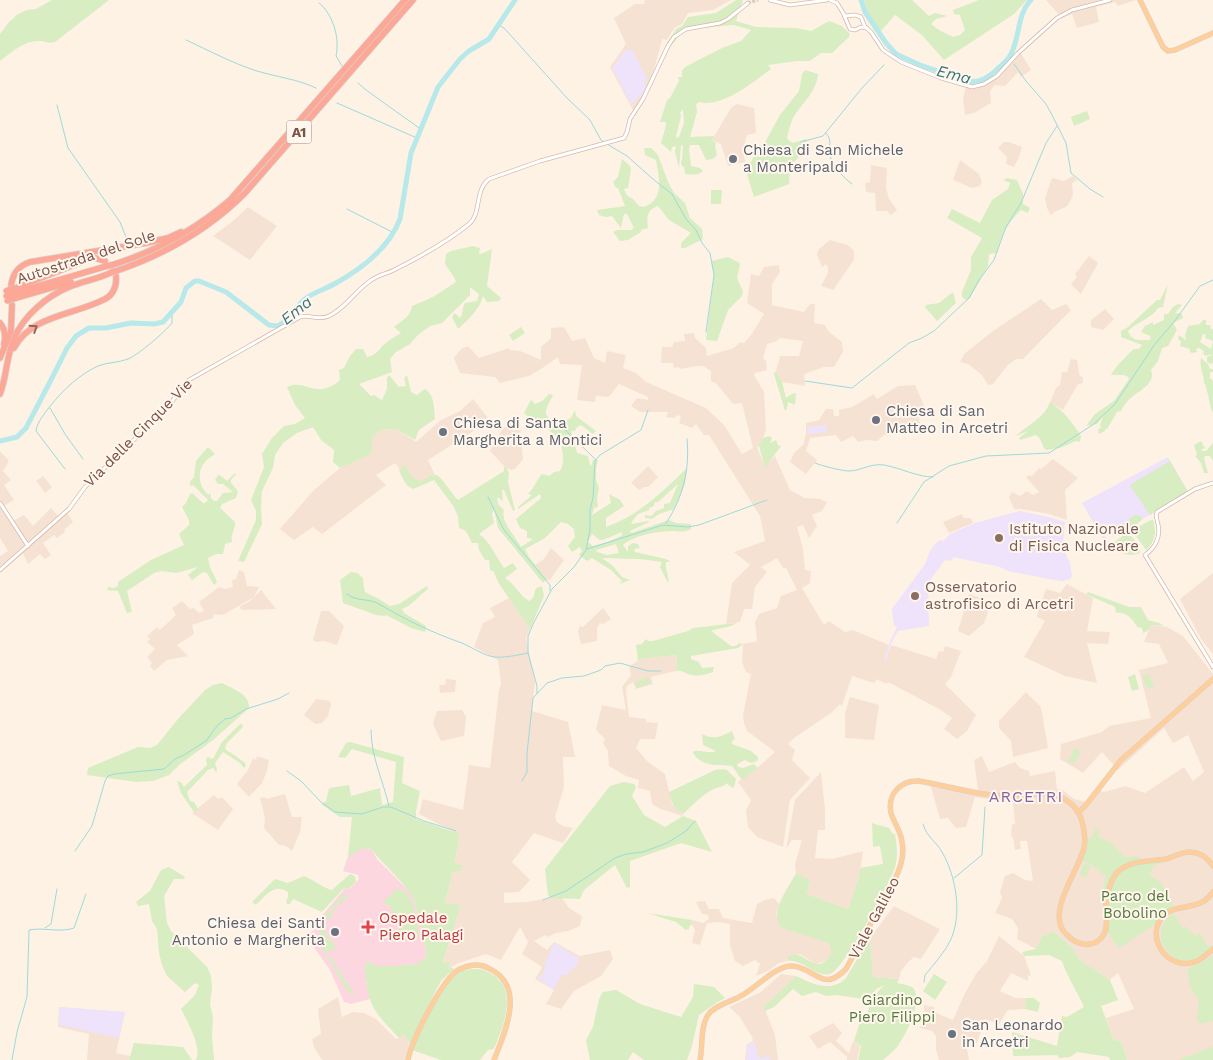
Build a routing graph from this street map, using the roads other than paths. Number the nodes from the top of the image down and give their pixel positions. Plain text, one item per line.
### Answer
1 (405, 0) edge
2 (413, 0) edge
3 (770, 0) edge
4 (829, 0) edge
5 (1110, 0) edge
6 (1140, 0) edge
7 (777, 1) edge
8 (748, 3) dead end
9 (842, 13) junction
10 (850, 16) junction
11 (863, 22) junction
12 (847, 23) junction
13 (861, 27) junction
14 (867, 28) junction
15 (1213, 33) edge
16 (222, 207) junction
17 (108, 264) junction
18 (115, 273) junction
19 (9, 295) edge
20 (0, 303) edge
21 (0, 323) edge
22 (0, 358) edge
23 (7, 367) junction
24 (0, 394) edge
25 (1213, 483) edge
26 (0, 504) edge
27 (28, 546) junction
28 (0, 570) edge
29 (1213, 667) edge
30 (1213, 679) edge
31 (1078, 812) junction
32 (1213, 866) edge
33 (1213, 892) edge
34 (1213, 949) edge
35 (408, 1060) edge
36 (494, 1060) edge
37 (700, 1060) edge

1 - 16 highway, Autostrada del Sole / A1
2 - 18 highway, Autostrada del Sole / A1
3 - 7 street
4 - 7 street
4 - 9 street
5 - 14 street
6 - 15 main road
8 - 27 street, Via delle Cinque Vie
9 - 10 street
9 - 12 street
10 - 11 street
10 - 12 street
11 - 13 street
11 - 14 street
12 - 13 street
13 - 14 street
16 - 17 highway, Autostrada del Sole / A1
16 - 19 highway
17 - 19 highway, Autostrada del Sole / A1
17 - 19 highway
18 - 19 highway, Autostrada del Sole / A1
18 - 23 highway
23 -> 18 highway
19 - 20 highway, Autostrada del Sole / A1
19 - 22 highway
21 - 22 highway
23 - 24 highway
25 - 29 street
26 - 27 street
27 - 28 street, Via delle Cinque Vie
30 - 31 main road
31 - 32 main road
31 - 37 main road, Viale Galileo
33 - 34 main road
35 - 36 main road

